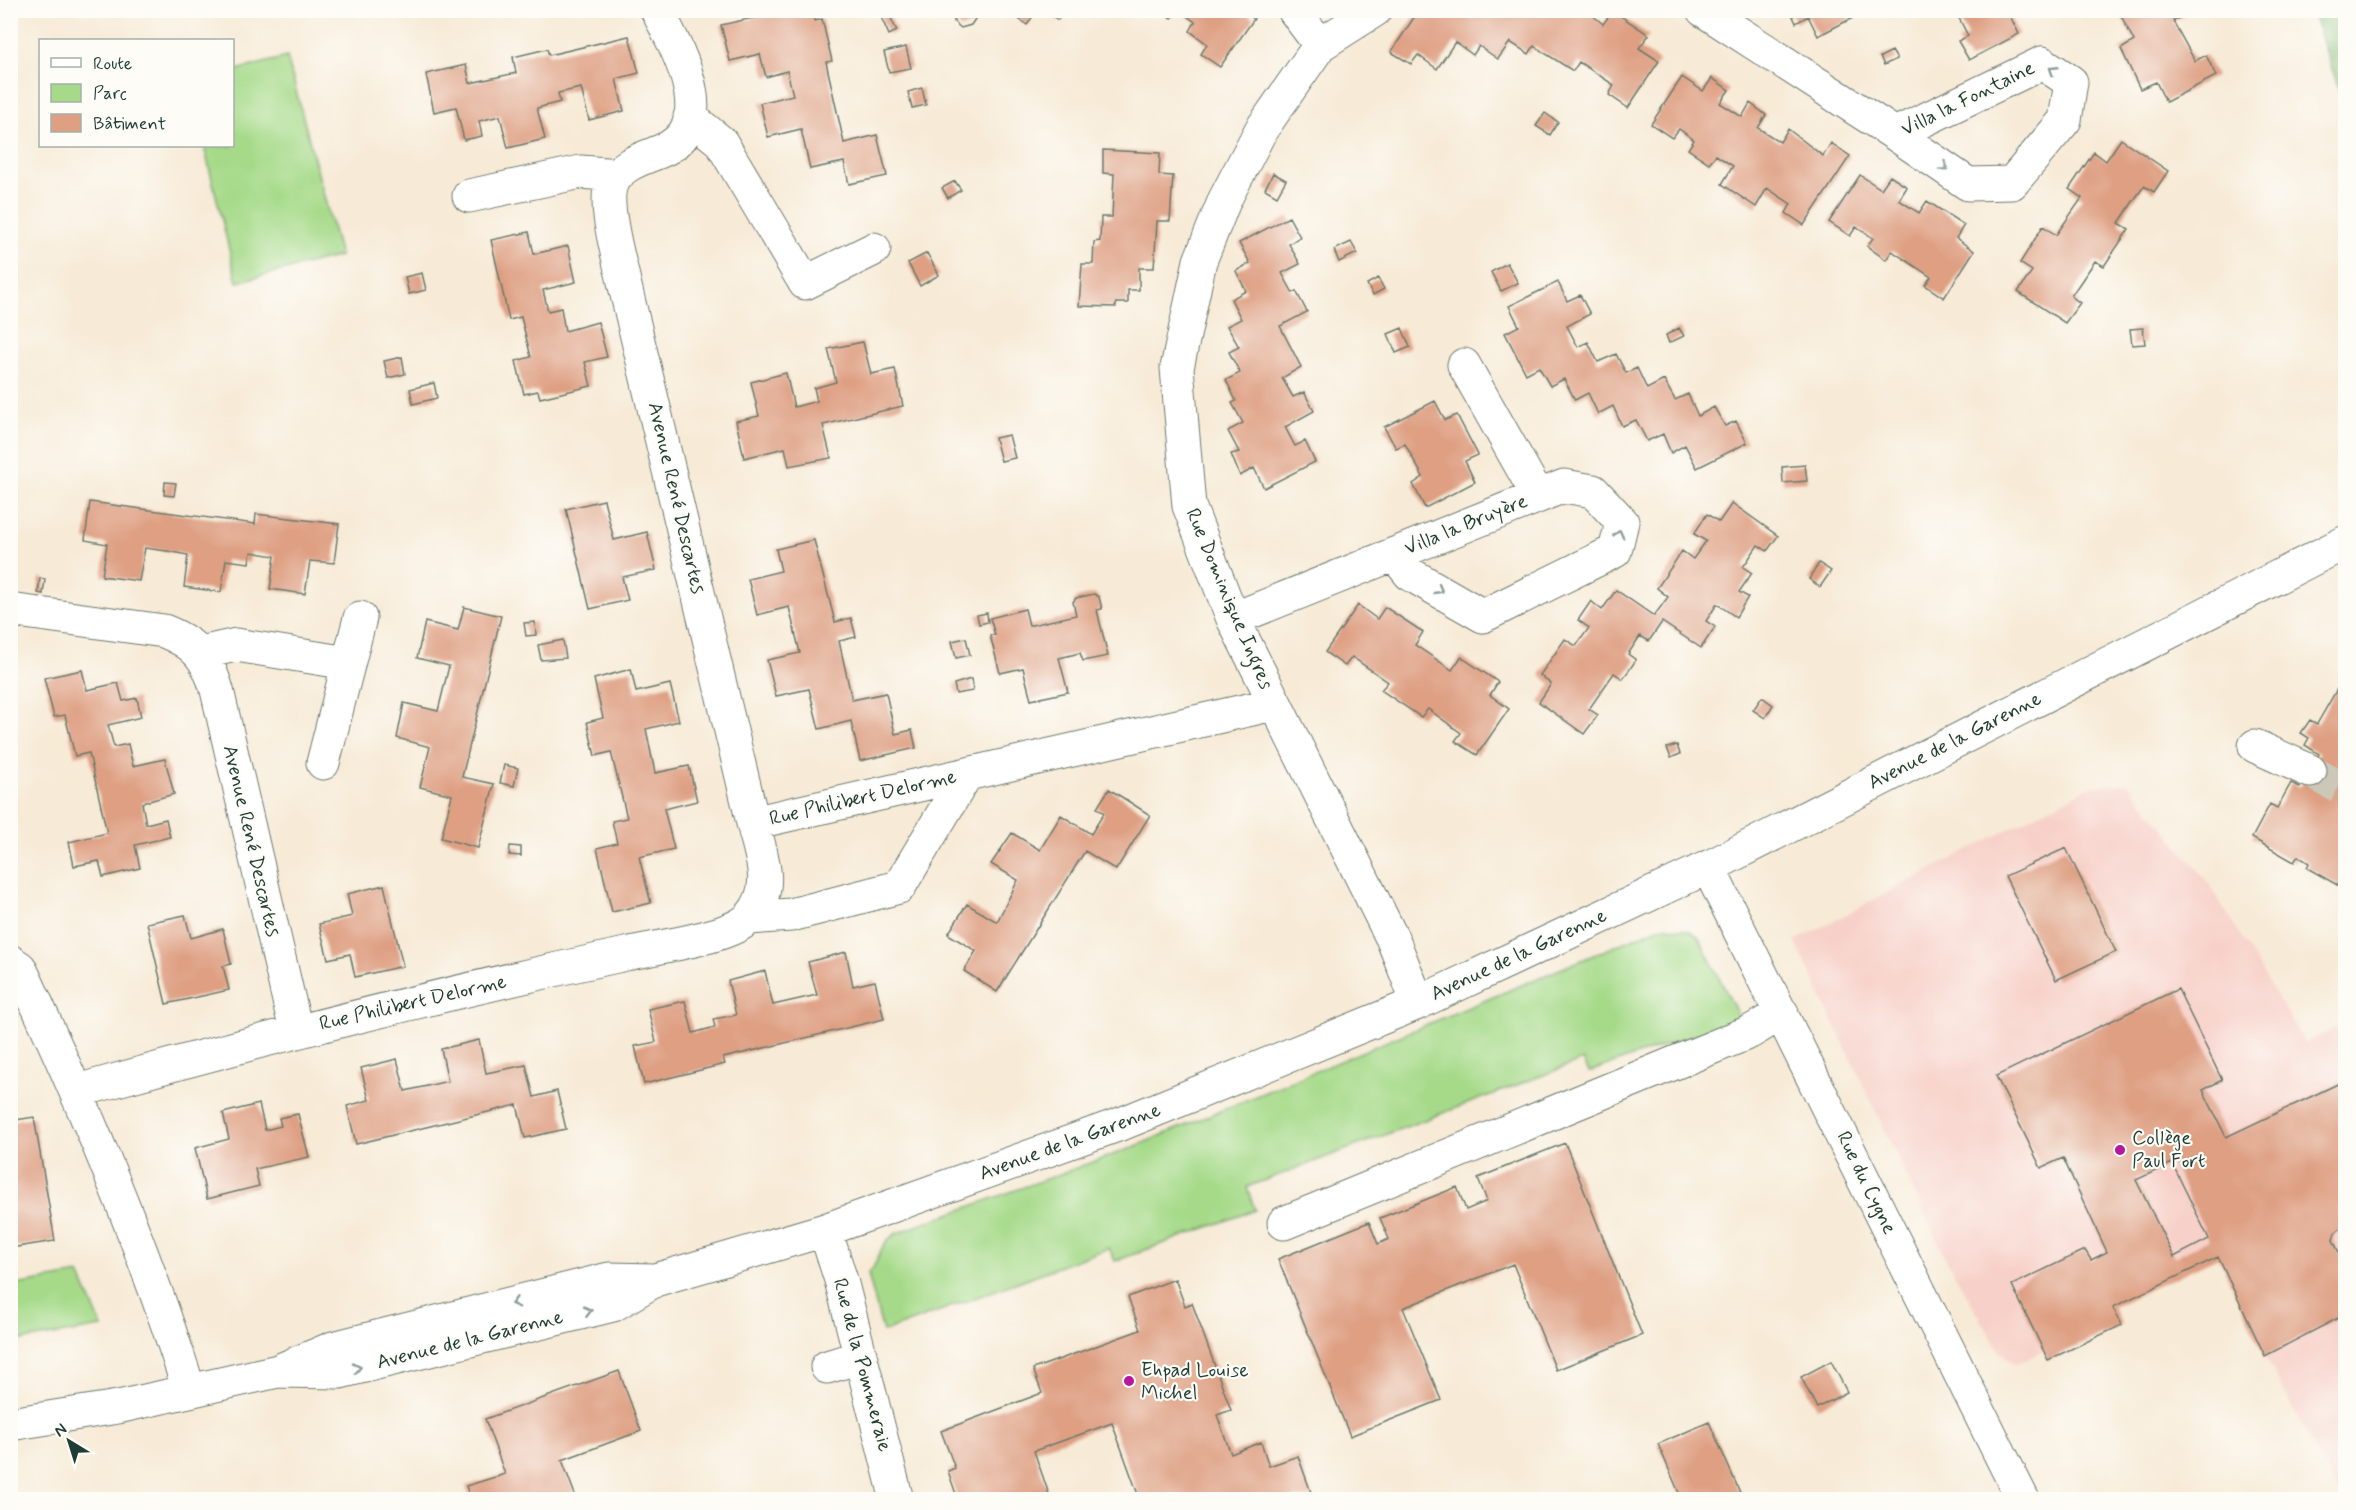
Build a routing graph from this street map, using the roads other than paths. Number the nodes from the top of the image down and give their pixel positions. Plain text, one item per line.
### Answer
1 (657, 10) edge
2 (1294, 10) edge
3 (1375, 10) edge
4 (1703, 10) edge
5 (1320, 45) junction
6 (690, 117) junction
7 (1895, 134) junction
8 (618, 175) junction
9 (469, 196) dead end
10 (874, 249) dead end
11 (1464, 365) dead end
12 (1539, 496) junction
13 (2346, 542) edge
14 (1395, 554) junction
15 (10, 610) edge
16 (360, 618) dead end
17 (1233, 619) junction
18 (200, 653) junction
19 (348, 663) junction
20 (1274, 704) junction
21 (2255, 746) dead end
22 (323, 763) dead end
23 (2310, 771) tunnel mouth
24 (966, 775) junction
25 (753, 823) junction
26 (1708, 867) junction
27 (749, 918) junction
28 (10, 962) edge
29 (1418, 1003) junction
30 (1782, 1013) junction
31 (296, 1031) junction
32 (77, 1091) junction
33 (1284, 1223) dead end
34 (825, 1230) junction
35 (860, 1357) junction
36 (827, 1367) dead end
37 (189, 1390) junction
38 (10, 1424) edge
39 (897, 1500) edge
40 (2023, 1500) edge

1 - 6 street
2 - 5 street
3 - 5 street, Rue Dominique Ingres
4 - 7 street, Villa la Fontaine
5 - 17 street, Rue Dominique Ingres
6 - 8 street
6 - 10 street
7 -> 7 street, Villa la Fontaine
8 - 9 street
8 - 25 street, Avenue René Descartes
11 - 12 street, Villa la Bruyère
12 - 14 street, Villa la Bruyère
14 -> 12 street, Villa la Bruyère
13 - 26 street, Avenue de la Garenne
14 - 17 street, Villa la Bruyère
15 - 18 street, Avenue René Descartes
16 - 19 street
17 - 20 street, Rue Dominique Ingres
18 - 19 street
18 - 31 street, Avenue René Descartes
19 - 22 street
20 - 24 street, Rue Philibert Delorme
20 - 29 street, Rue Dominique Ingres
21 - 23 street
24 - 25 street, Rue Philibert Delorme
24 - 27 street, Rue Philibert Delorme
25 - 27 street, Rue Philibert Delorme
26 - 29 street, Avenue de la Garenne
26 - 30 street, Rue du Cygne
27 - 31 street, Rue Philibert Delorme
28 - 32 street
29 - 34 street, Avenue de la Garenne
30 - 33 street
30 - 40 street, Rue du Cygne
31 - 32 street, Rue Philibert Delorme
32 - 37 street
34 - 35 street, Rue de la Pommeraie
34 - 37 street, Avenue de la Garenne
35 - 36 street
35 - 39 street, Rue de la Pommeraie
37 - 38 street, Avenue de la Garenne

